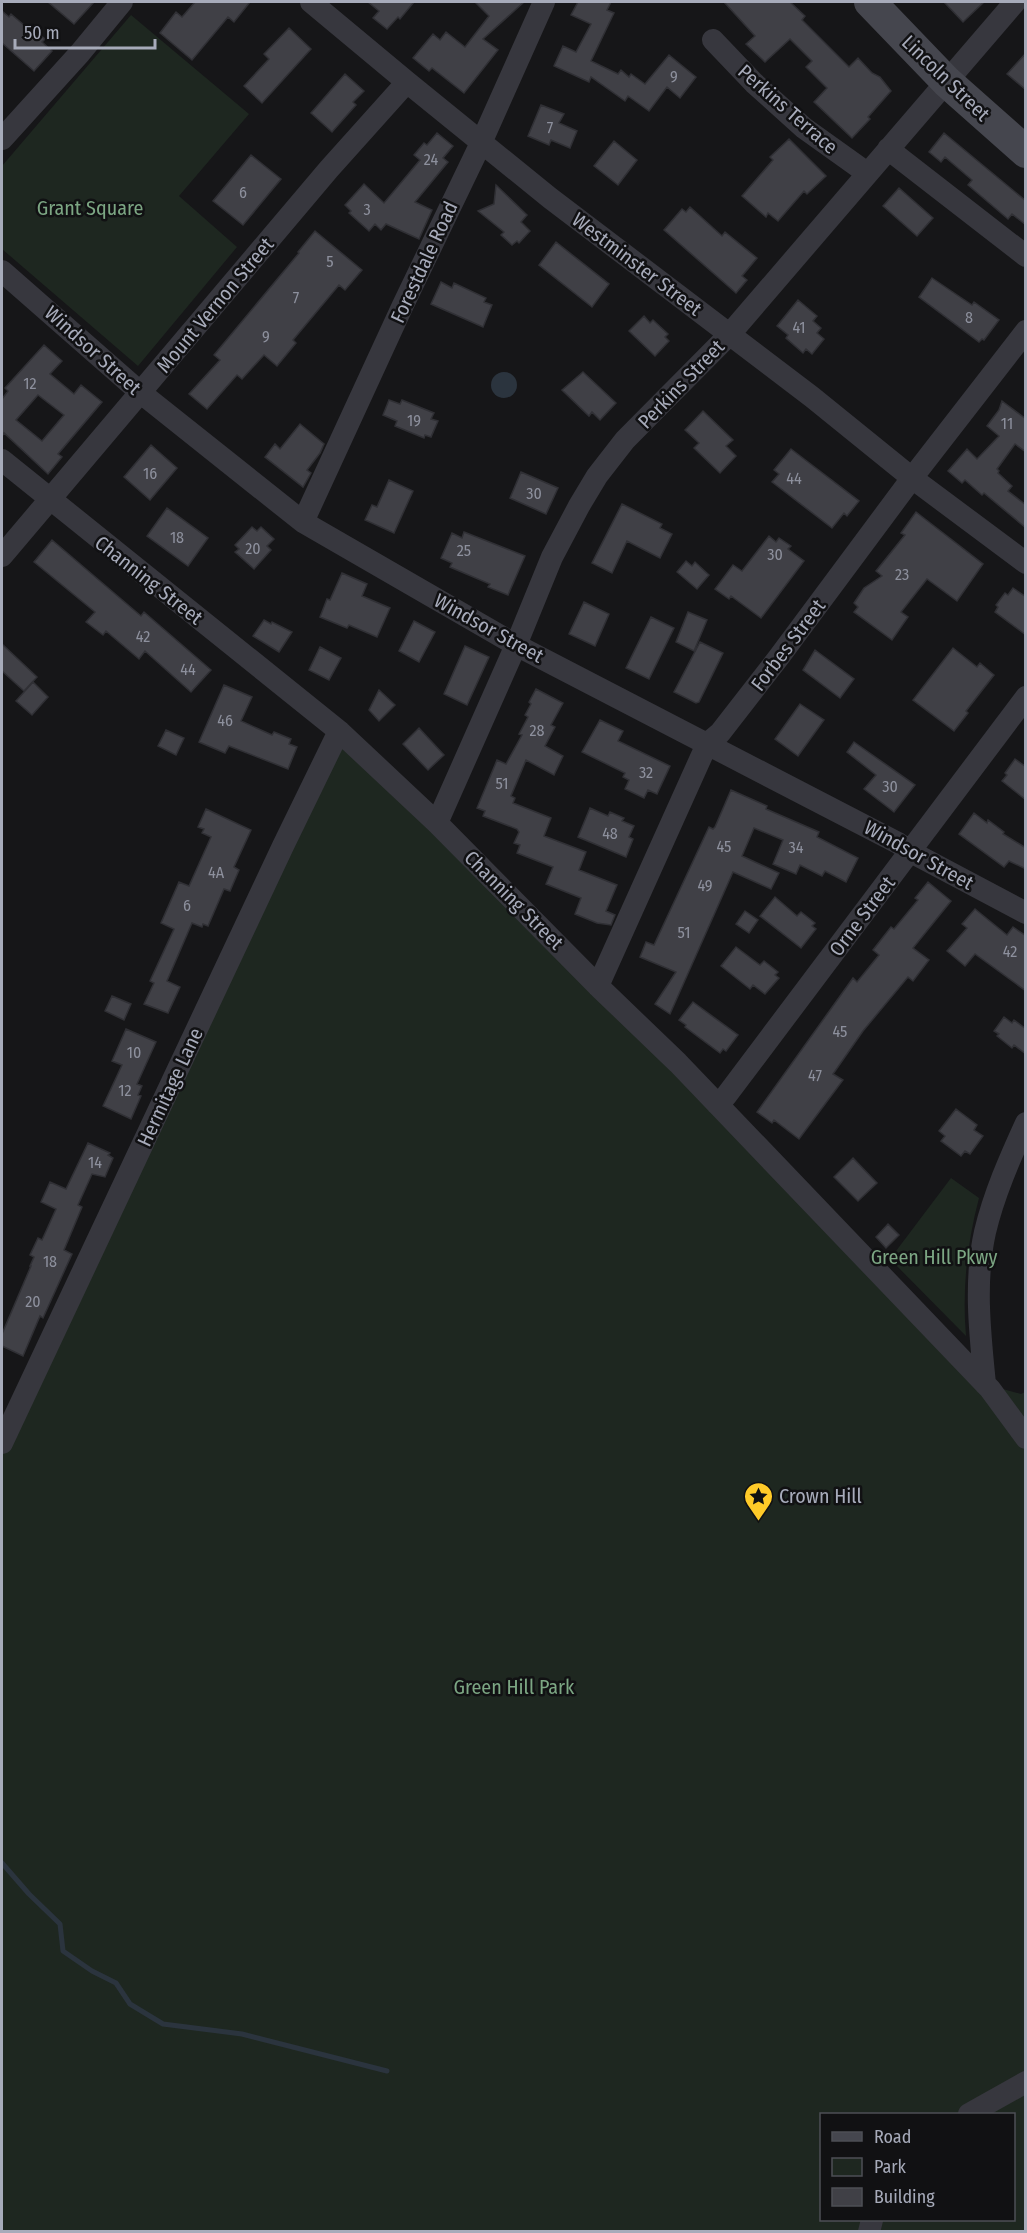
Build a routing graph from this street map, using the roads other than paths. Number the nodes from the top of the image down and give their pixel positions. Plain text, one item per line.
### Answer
1 (122, 2) edge
2 (311, 2) edge
3 (544, 2) edge
4 (870, 2) edge
5 (1015, 2) edge
6 (713, 40) dead end
7 (407, 82) junction
8 (947, 82) junction
9 (2, 139) edge
10 (481, 143) junction
11 (888, 149) junction
12 (1026, 152) edge
13 (867, 173) junction
14 (1026, 256) edge
15 (2, 271) edge
16 (1026, 331) edge
17 (729, 335) junction
18 (141, 393) junction
19 (2, 460) edge
20 (912, 478) junction
21 (49, 500) junction
22 (303, 522) junction
23 (2, 556) edge
24 (1026, 563) edge
25 (516, 645) junction
26 (1026, 697) edge
27 (339, 731) junction
28 (706, 744) junction
29 (437, 824) junction
30 (911, 852) junction
31 (1026, 913) edge
32 (598, 986) junction
33 (717, 1104) junction
34 (1026, 1123) edge
35 (1019, 1158) edge
36 (985, 1384) junction
37 (1026, 1438) edge
38 (2, 1443) edge
39 (1026, 2082) edge
40 (972, 2113) edge

1 - 9 street
2 - 7 street, Westminster Street
3 - 10 street, Forestdale Road
4 - 8 main road, Lincoln Street
5 - 8 street, Perkins Street
6 - 13 street, Perkins Terrace
7 - 10 street, Westminster Street
7 - 18 street, Mount Vernon Street
8 - 11 street, Perkins Street
8 - 12 main road, Lincoln Street
10 - 17 street, Westminster Street
10 - 22 street, Forestdale Road
11 - 13 street, Perkins Street
11 - 14 street
13 - 17 street, Perkins Street
15 - 18 street, Windsor Street
16 - 20 street, Forbes Street
17 - 20 street, Westminster Street
17 - 25 street, Perkins Street
18 - 21 street, Mount Vernon Street
18 - 22 street, Windsor Street
19 - 21 street, Channing Street
20 - 24 street, Westminster Street
20 - 28 street, Forbes Street
21 - 23 street, Mount Vernon Street
21 - 27 street, Channing Street
22 - 25 street, Windsor Street
25 - 28 street, Windsor Street
25 - 29 street, Perkins Street
26 - 30 street, Orne Street
27 - 29 street, Channing Street
27 - 38 street, Hermitage Lane
28 - 30 street, Windsor Street
28 - 32 street, Forbes Street
29 - 32 street, Channing Street
30 - 31 street, Windsor Street
30 - 33 street, Orne Street
32 - 33 street, Channing Street
33 - 36 street, Channing Street
34 - 35 street
35 - 36 street
36 - 37 street, Channing Street
39 - 40 street

